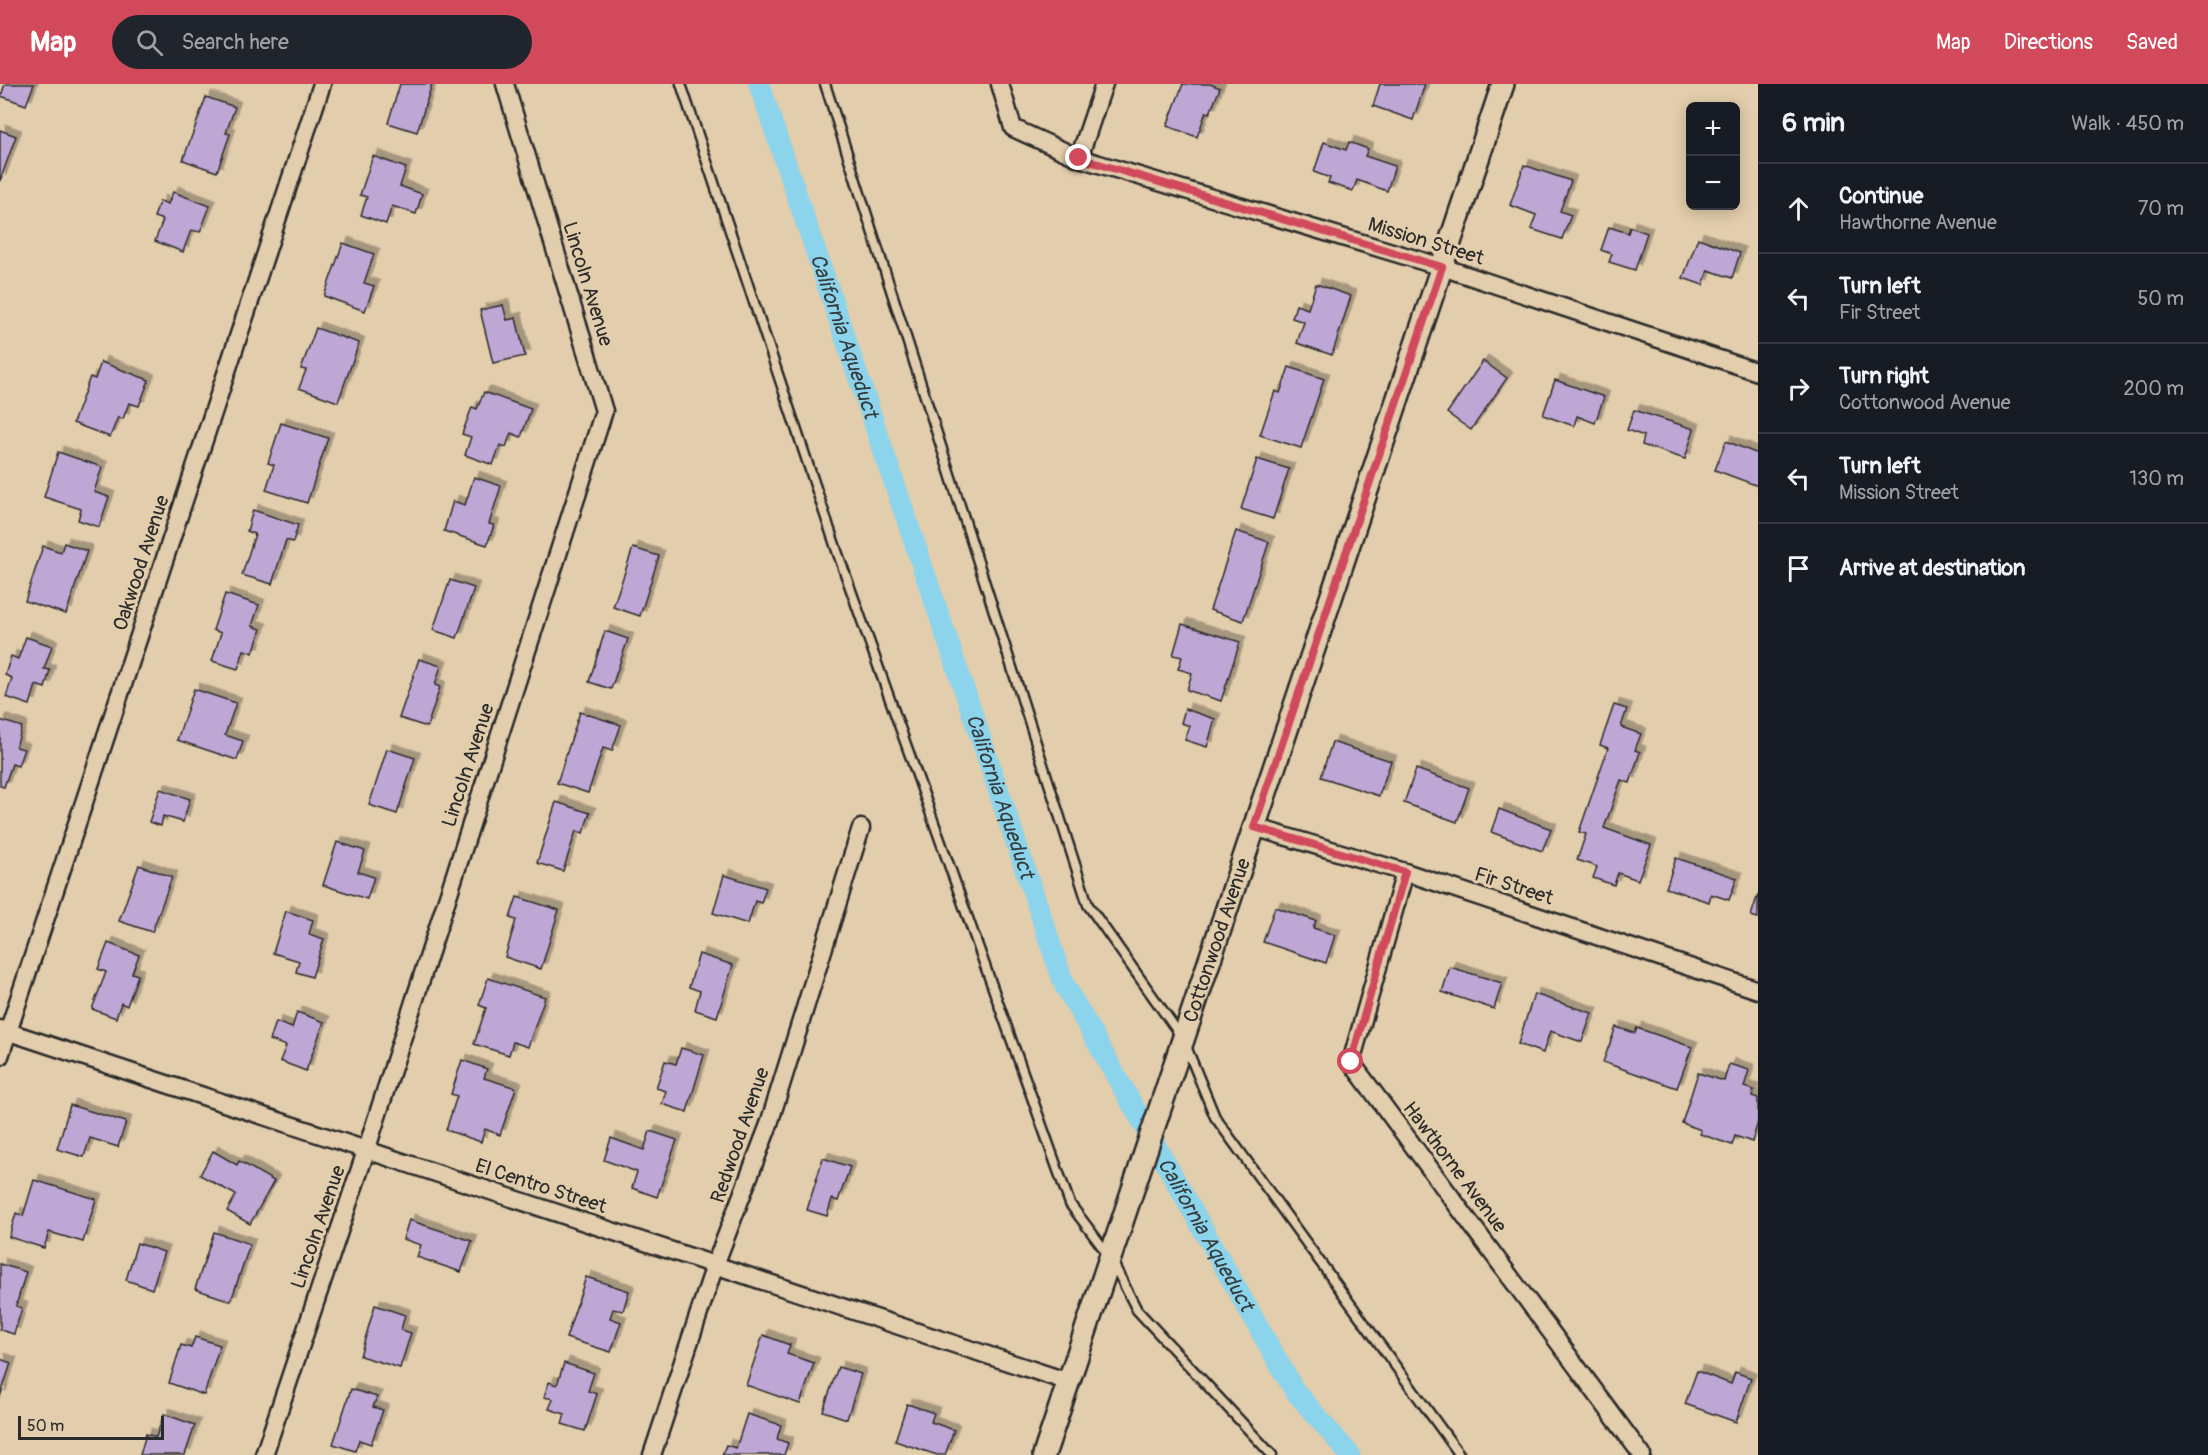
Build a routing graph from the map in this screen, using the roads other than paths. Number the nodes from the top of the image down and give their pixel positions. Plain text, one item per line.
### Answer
1 (322, 84) edge
2 (505, 84) edge
3 (681, 84) edge
4 (825, 84) edge
5 (1000, 84) edge
6 (1104, 84) edge
7 (1503, 84) edge
8 (1079, 158) junction
9 (1442, 267) junction
10 (1758, 372) edge
11 (1254, 827) junction
12 (861, 828) dead end
13 (1405, 872) junction
14 (1758, 990) edge
15 (4, 1030) edge
16 (1183, 1040) junction
17 (0, 1056) edge
18 (366, 1151) junction
19 (1110, 1257) junction
20 (716, 1265) junction
21 (1069, 1382) junction
22 (264, 1455) edge
23 (652, 1455) edge
24 (1044, 1455) edge
25 (1272, 1455) edge
26 (1460, 1455) edge
27 (1642, 1455) edge

1 - 15 street, Oakwood Avenue
2 - 18 street, Lincoln Avenue
3 - 19 lane
4 - 16 lane
5 - 8 street, Mission Street
6 - 8 street
7 - 9 street, Cottonwood Avenue
8 - 9 street, Mission Street
9 - 10 street, Mission Street
9 - 11 street, Cottonwood Avenue
11 - 13 street, Fir Street
11 - 16 street, Cottonwood Avenue
12 - 20 street, Redwood Avenue
13 - 14 street, Fir Street
13 - 27 street, Hawthorne Avenue
15 - 17 street, Oakwood Avenue
15 - 18 street, El Centro Street
16 - 19 street, Cottonwood Avenue
16 - 26 lane
18 - 20 street, El Centro Street
18 - 22 street, Lincoln Avenue
19 - 21 street, Cottonwood Avenue
19 - 25 lane
20 - 21 street, El Centro Street
20 - 23 street, Redwood Avenue
21 - 24 street, Cottonwood Avenue

